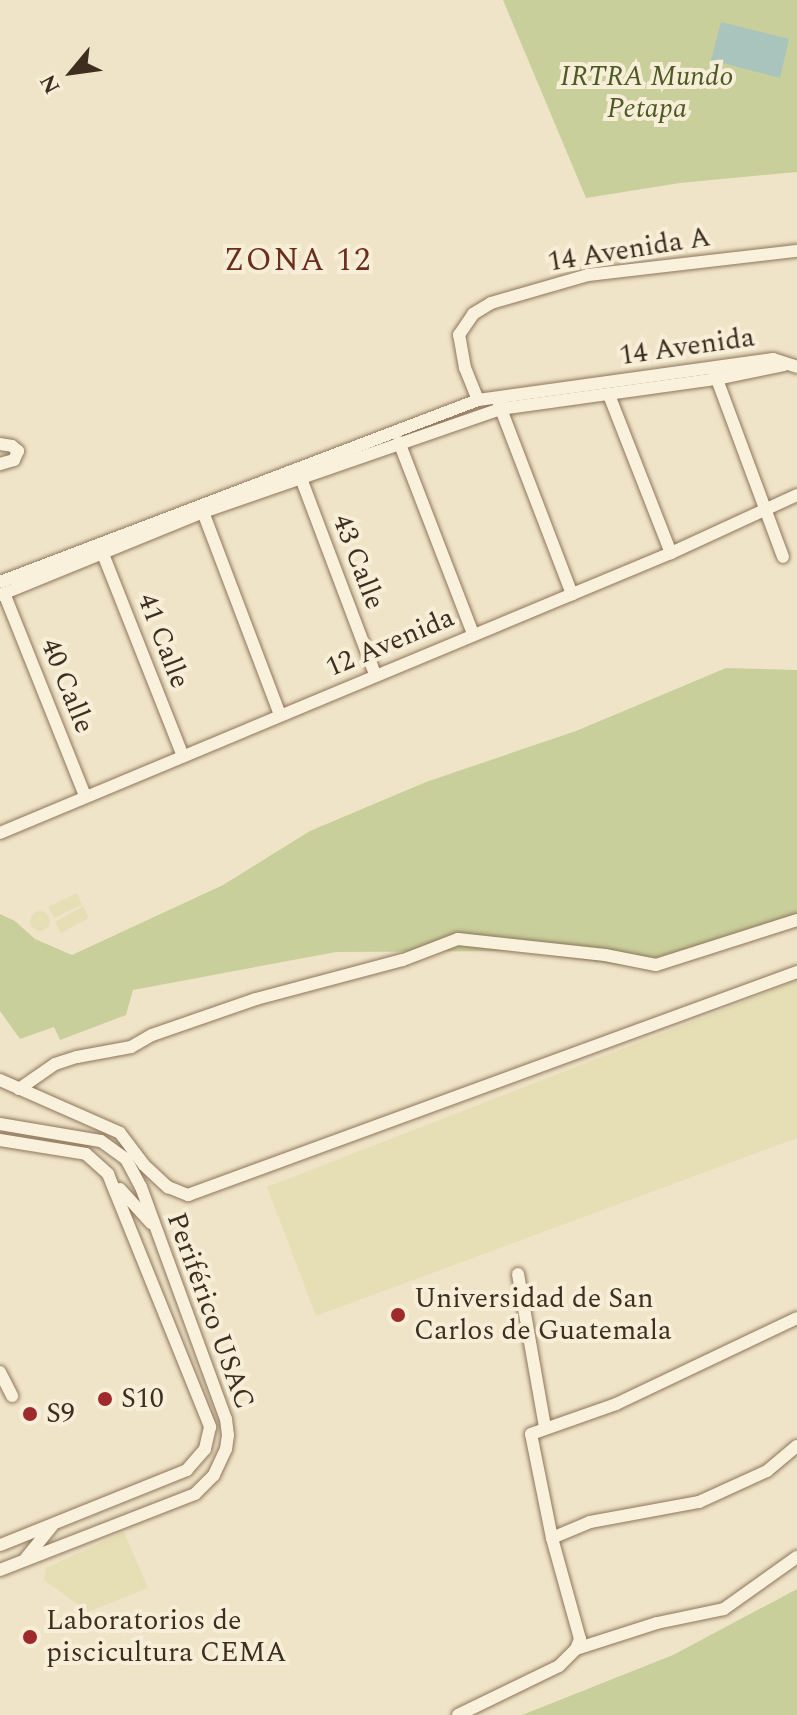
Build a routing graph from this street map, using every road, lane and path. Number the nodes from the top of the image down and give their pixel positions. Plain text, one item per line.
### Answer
1 (797, 251) edge
2 (791, 366) edge
3 (714, 373) junction
4 (609, 395) junction
5 (478, 400) junction
6 (498, 403) junction
7 (399, 442) junction
8 (6, 445) edge
9 (0, 464) edge
10 (298, 472) junction
11 (797, 495) edge
12 (766, 511) junction
13 (203, 512) junction
14 (101, 549) junction
15 (671, 553) junction
16 (783, 557) dead end
17 (1, 590) edge
18 (572, 594) junction
19 (473, 634) junction
20 (375, 674) junction
21 (280, 715) junction
22 (183, 756) junction
23 (85, 796) junction
24 (0, 833) edge
25 (797, 920) edge
26 (797, 972) edge
27 (0, 1080) edge
28 (19, 1089) junction
29 (0, 1124) edge
30 (0, 1140) edge
31 (115, 1184) junction
32 (156, 1228) junction
33 (518, 1274) dead end
34 (177, 1285) junction
35 (797, 1318) edge
36 (174, 1334) junction
37 (0, 1372) edge
38 (12, 1396) dead end
39 (545, 1427) junction
40 (797, 1446) edge
41 (55, 1523) junction
42 (552, 1538) junction
43 (0, 1545) edge
44 (797, 1557) edge
45 (24, 1561) junction
46 (0, 1570) edge
47 (576, 1649) junction
48 (458, 1715) edge

1 - 5 street, 14 Avenida A
2 - 3 street, 14 Avenida
3 - 4 street, 14 Avenida
3 - 6 street, 14 Avenida
3 - 12 street
4 - 6 street, 14 Avenida
4 - 15 street
5 - 6 street, 14 Avenida
5 - 10 street, 14 Avenida
6 - 7 street, 14 Avenida
6 - 18 street
7 - 10 street, 14 Avenida
7 - 19 street
8 - 9 street
10 - 13 street, 14 Avenida
10 - 14 street, 14 Avenida
10 - 20 street, 43 Calle
11 - 12 street, 12 Avenida
12 - 15 street, 12 Avenida
12 - 16 street
13 - 14 street, 14 Avenida
13 - 21 street
14 - 17 street, 14 Avenida
14 - 22 street, 41 Calle
15 - 18 street, 12 Avenida
17 - 23 street, 40 Calle
18 - 19 street, 12 Avenida
19 - 20 street, 12 Avenida
20 - 21 street, 12 Avenida
21 - 22 street, 12 Avenida
22 - 23 street, 12 Avenida
23 - 24 street, 12 Avenida
25 - 28 street
26 - 28 street
27 - 28 street
29 - 32 street, Periférico USAC
30 - 31 street, Periférico USAC
31 - 32 street
31 - 36 street, Periférico USAC
32 - 34 street, Periférico USAC
33 - 39 street
34 - 36 street
34 - 45 street, Periférico USAC
35 - 39 street
36 - 41 street, Periférico USAC
37 - 38 street
39 - 42 street
40 - 42 street
41 - 43 street, Periférico USAC
41 - 45 street
42 - 47 street
44 - 47 street
45 - 46 street, Periférico USAC
47 - 48 street

